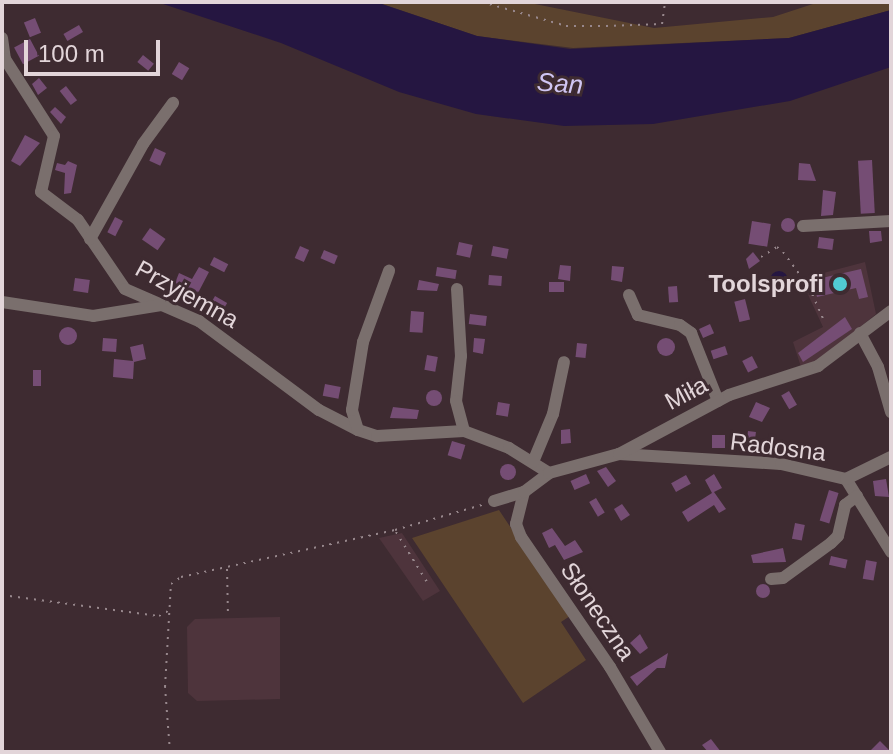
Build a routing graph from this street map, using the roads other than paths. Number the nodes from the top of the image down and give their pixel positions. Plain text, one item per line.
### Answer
1 (2, 38) edge
2 (173, 103) dead end
3 (891, 221) edge
4 (803, 226) dead end
5 (90, 239) junction
6 (389, 271) dead end
7 (457, 289) dead end
8 (629, 295) dead end
9 (2, 302) edge
10 (161, 305) junction
11 (891, 311) edge
12 (860, 333) junction
13 (564, 362) dead end
14 (718, 401) junction
15 (459, 410) junction
16 (891, 412) edge
17 (358, 430) junction
18 (450, 430) junction
19 (464, 431) junction
20 (619, 454) junction
21 (891, 457) edge
22 (533, 462) junction
23 (549, 473) junction
24 (846, 479) junction
25 (524, 492) junction
26 (857, 496) junction
27 (494, 501) road end
28 (891, 552) edge
29 (771, 579) dead end
30 (660, 752) edge

1 - 5 street, Przyjemna
2 - 5 street
3 - 4 street
5 - 10 street, Przyjemna
6 - 17 street
7 - 15 street
8 - 14 street
9 - 10 street
10 - 17 street, Przyjemna
11 - 12 street, Miła
12 - 14 street, Miła
12 - 16 street
13 - 22 street
14 - 20 street, Miła
15 - 18 street
15 - 19 street
17 - 18 street, Przyjemna
18 - 19 street, Przyjemna
19 - 22 street, Przyjemna
20 - 23 street, Miła
20 - 24 street, Radosna
21 - 24 street
22 - 23 street, Przyjemna
23 - 25 street, Miła
24 - 26 street, Radosna
25 - 27 street, Miła
25 - 30 street, Słoneczna
26 - 28 street, Radosna
26 - 29 street

